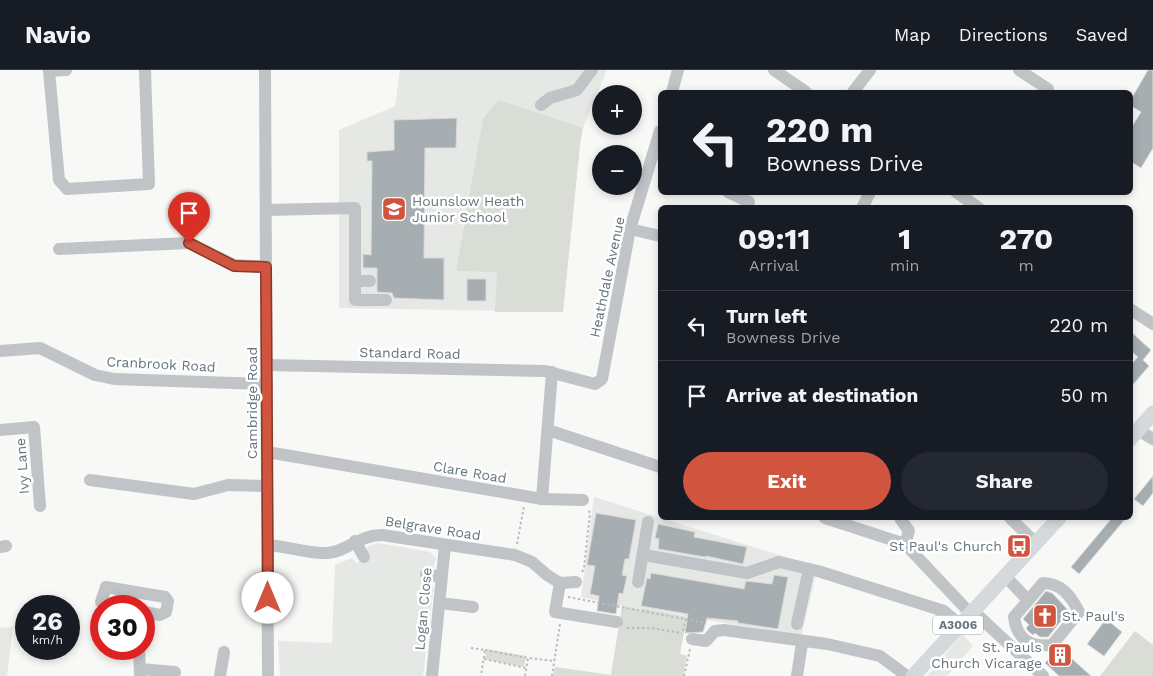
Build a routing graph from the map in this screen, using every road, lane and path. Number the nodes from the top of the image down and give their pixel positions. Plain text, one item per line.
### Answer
1 (66, 70) edge
2 (145, 70) edge
3 (265, 70) edge
4 (592, 70) edge
5 (678, 70) edge
6 (774, 70) edge
7 (870, 70) edge
8 (1019, 70) edge
9 (790, 75) edge
10 (1048, 89) dead end
11 (673, 90) edge
12 (804, 90) edge
13 (855, 90) edge
14 (541, 105) dead end
15 (658, 138) edge
16 (960, 195) edge
17 (732, 199) edge
18 (750, 202) dead end
19 (975, 205) edge
20 (266, 210) junction
21 (630, 229) junction
22 (658, 236) edge
23 (59, 249) dead end
24 (266, 267) junction
25 (355, 281) junction
26 (370, 281) dead end
27 (386, 300) dead end
28 (1133, 311) edge
29 (1153, 324) edge
30 (0, 352) edge
31 (267, 365) junction
32 (552, 372) junction
33 (267, 384) junction
34 (1153, 413) edge
35 (0, 430) edge
36 (548, 430) junction
37 (1134, 434) edge
38 (1153, 439) edge
39 (267, 452) junction
40 (658, 466) edge
41 (90, 480) dead end
42 (267, 486) junction
43 (525, 497) junction
44 (542, 499) junction
45 (583, 500) joint
46 (40, 506) dead end
47 (831, 520) edge
48 (901, 520) edge
49 (1012, 520) edge
50 (1057, 520) edge
51 (648, 522) dead end
52 (355, 541) junction
53 (1036, 543) junction
54 (905, 544) junction
55 (268, 545) junction
56 (445, 546) junction
57 (644, 554) junction
58 (515, 555) junction
59 (364, 557) dead end
60 (809, 569) junction
61 (426, 574) dead end
62 (1005, 576) junction
63 (441, 577) junction
64 (576, 582) joint
65 (638, 582) dead end
66 (559, 589) junction
67 (137, 592) joint
68 (104, 595) edge
69 (154, 595) edge
70 (155, 595) edge
71 (1028, 600) junction
72 (440, 603) junction
73 (473, 607) dead end
74 (971, 612) junction
75 (155, 613) edge
76 (558, 613) junction
77 (686, 619) junction
78 (617, 622) joint
79 (797, 624) dead end
80 (959, 624) junction
81 (715, 631) junction
82 (687, 636) junction
83 (802, 642) junction
84 (471, 648) dead end
85 (485, 650) junction
86 (224, 652) dead end
87 (528, 658) junction
88 (484, 659) junction
89 (139, 660) edge
90 (554, 660) junction
91 (526, 668) junction
92 (175, 672) dead end
93 (140, 673) edge
94 (220, 676) edge
95 (268, 676) edge
96 (432, 676) edge
97 (481, 676) edge
98 (524, 676) edge
99 (552, 676) edge
100 (684, 676) edge
101 (797, 676) edge
102 (907, 676) edge
103 (913, 676) edge
104 (1043, 676) edge

1 - 2 street
3 - 20 street, Cambridge Road
4 - 14 street
5 - 11 street
6 - 9 street
7 - 13 street
8 - 10 street
9 - 12 street
15 - 21 street, Heathdale Avenue
16 - 19 street
17 - 18 street
20 - 24 street, Cambridge Road
20 - 25 street
21 - 22 street
21 - 32 street, Heathdale Avenue
23 - 24 street
24 - 31 street, Cambridge Road
25 - 26 street
25 - 27 street
28 - 29 street
30 - 33 street, Cranbrook Road
31 - 32 street, Standard Road
31 - 33 street, Cambridge Road
32 - 36 street
33 - 39 street, Cambridge Road
34 - 37 main road
35 - 46 street, Ivy Lane
36 - 40 street
36 - 44 street
37 - 38 street
39 - 42 street, Cambridge Road
39 - 43 street, Clare Road
41 - 42 street
42 - 55 street, Cambridge Road
43 - 44 street, Clare Road
43 - 58 path
44 - 45 street, Clare Road
45 - 64 path
47 - 54 street
48 - 54 street
49 - 53 street
50 - 53 main road, A3006
51 - 57 street
52 - 55 street, Belgrave Road
52 - 56 street, Belgrave Road
52 - 59 street
53 - 62 main road, A3006
54 - 74 street
55 - 95 street, Cambridge Road
56 - 58 street, Belgrave Road
56 - 63 street, Logan Close
57 - 60 street
57 - 65 street
58 - 66 street, Belgrave Road
60 - 79 street
60 - 80 street
61 - 63 street
62 - 71 street
62 - 74 main road, A3006
63 - 72 street, Logan Close
64 - 66 street
66 - 76 street
66 - 77 path
67 - 68 street
67 - 69 street
70 - 75 street
71 - 71 street
72 - 73 street
72 - 96 street, Logan Close
74 - 80 main road, A3006
74 - 104 street
76 - 78 street
76 - 90 path
77 - 81 path
77 - 82 path
78 - 82 path
80 - 103 main road, A3006
81 - 82 street
81 - 83 street
82 - 100 path
83 - 101 street
83 - 102 street
84 - 85 path
85 - 87 path
85 - 88 path
86 - 94 street
87 - 90 path
87 - 91 path
88 - 91 path
88 - 97 path
89 - 93 street
90 - 99 path
91 - 98 path
92 - 93 street

